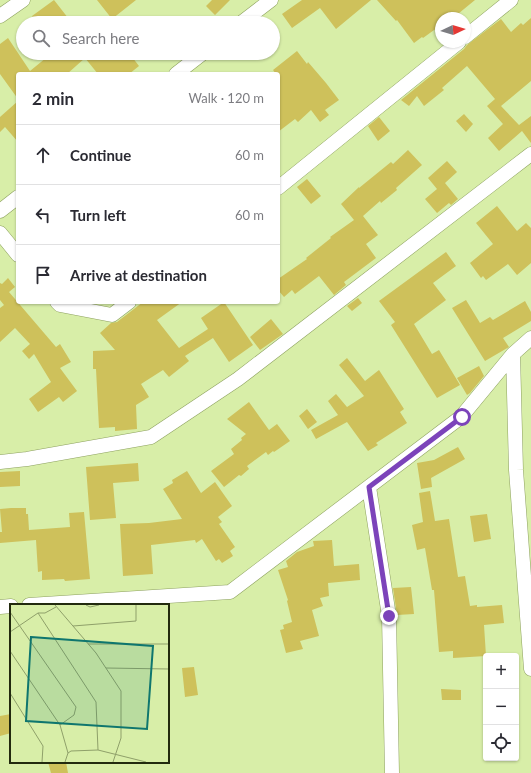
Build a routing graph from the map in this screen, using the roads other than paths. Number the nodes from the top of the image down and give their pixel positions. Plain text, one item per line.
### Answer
1 (23, 0) edge
2 (271, 0) edge
3 (511, 0) edge
4 (0, 16) edge
5 (250, 16) edge
6 (471, 33) edge
7 (452, 48) edge
8 (194, 60) edge
9 (179, 72) edge
10 (531, 154) edge
11 (280, 186) edge
12 (16, 199) edge
13 (0, 211) edge
14 (0, 234) edge
15 (16, 253) edge
16 (59, 304) edge
17 (127, 304) edge
18 (531, 338) edge
19 (513, 354) junction
20 (0, 462) edge
21 (369, 487) junction
22 (44, 604) edge
23 (10, 606) edge
24 (0, 607) edge
25 (531, 669) edge
26 (392, 773) edge

1 - 4 street
2 - 5 street
3 - 6 street
7 - 11 street
8 - 9 street
10 - 20 street
12 - 13 street
14 - 15 street
16 - 17 street
18 - 19 street
19 - 21 street
19 - 25 street
21 - 22 street
21 - 26 street
23 - 24 street

